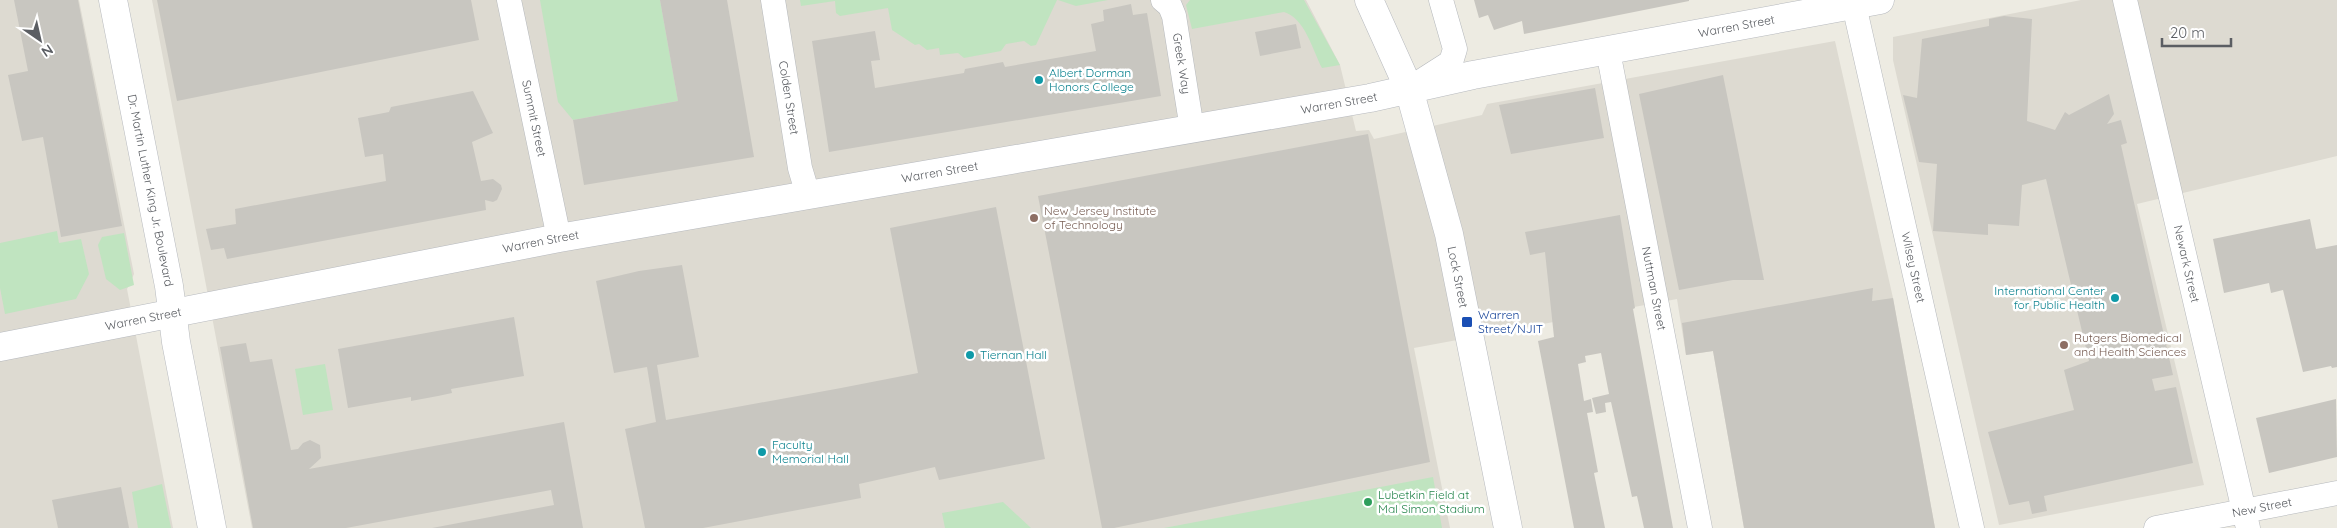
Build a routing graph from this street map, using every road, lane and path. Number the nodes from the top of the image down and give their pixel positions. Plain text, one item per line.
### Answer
1 (113, 0) edge
2 (509, 0) edge
3 (773, 0) edge
4 (1163, 0) edge
5 (1369, 0) edge
6 (1441, 0) edge
7 (2125, 0) edge
8 (1853, 3) edge
9 (1608, 51) junction
10 (1410, 89) junction
11 (1192, 129) junction
12 (808, 195) junction
13 (559, 238) junction
14 (172, 314) junction
15 (0, 347) edge
16 (2337, 493) edge
17 (2246, 519) edge
18 (212, 528) edge
19 (1508, 528) edge
20 (1700, 528) edge
21 (1972, 528) edge
22 (2156, 528) edge

1 - 14 main road, Dr. Martin Luther King Jr. Boulevard
2 - 13 street, Summit Street
3 - 12 street, Colden Street
4 - 11 street, Greek Way
5 - 10 main road, Lock Street
6 - 10 street
7 - 17 street, Newark Street
8 - 9 main road, Warren Street
8 - 21 street, Wilsey Street
9 - 10 main road, Warren Street
9 - 20 street, Nuttman Street
10 - 11 main road, Warren Street
10 - 19 main road, Lock Street
11 - 12 main road, Warren Street
12 - 13 main road, Warren Street
13 - 14 main road, Warren Street
14 - 15 main road, Warren Street
14 - 18 main road, Dr. Martin Luther King Jr. Boulevard
16 - 17 street, New Street
17 - 22 street, New Street

